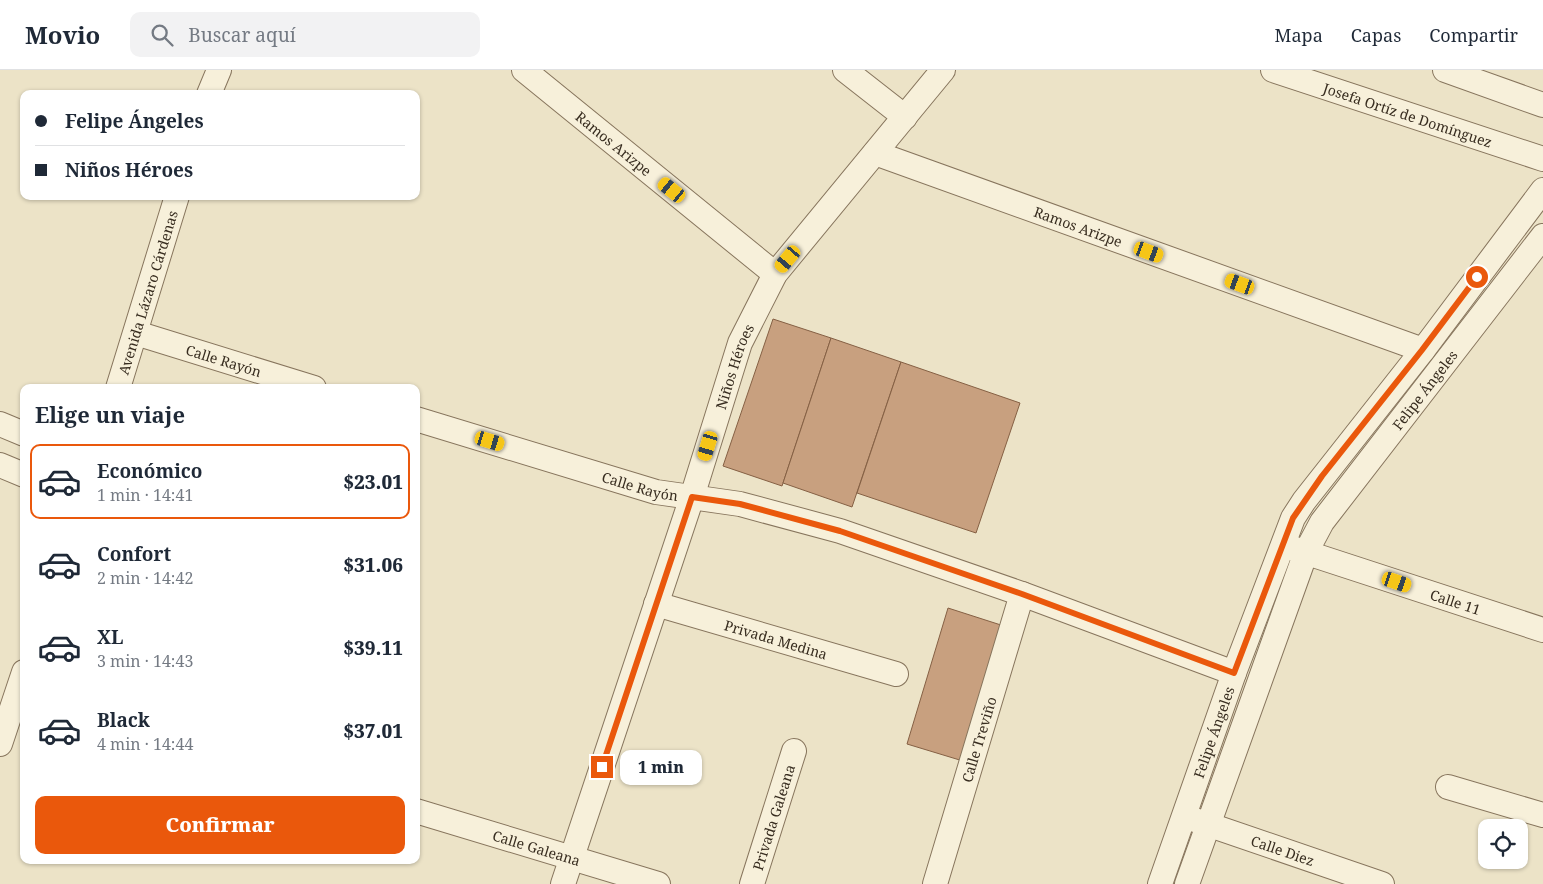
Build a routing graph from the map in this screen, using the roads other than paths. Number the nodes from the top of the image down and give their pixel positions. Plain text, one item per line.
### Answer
1 (524, 70) edge
2 (845, 70) edge
3 (942, 70) edge
4 (1274, 70) edge
5 (1445, 70) edge
6 (1298, 74) edge
7 (1543, 105) edge
8 (905, 117) junction
9 (875, 153) junction
10 (1543, 159) edge
11 (1543, 190) edge
12 (176, 200) edge
13 (1543, 236) edge
14 (775, 274) junction
15 (136, 333) junction
16 (1422, 350) junction
17 (261, 380) edge
18 (119, 384) edge
19 (288, 384) edge
20 (420, 420) edge
21 (0, 424) edge
22 (20, 432) edge
23 (0, 465) edge
24 (20, 473) edge
25 (692, 497) junction
26 (1295, 548) junction
27 (1022, 594) junction
28 (656, 604) junction
29 (1543, 630) edge
30 (1234, 673) junction
31 (896, 674) dead end
32 (20, 689) edge
33 (0, 744) edge
34 (794, 751) dead end
35 (1448, 788) dead end
36 (420, 813) edge
37 (1543, 815) edge
38 (1184, 816) junction
39 (1208, 824) junction
40 (572, 857) junction
41 (563, 884) edge
42 (658, 884) edge
43 (752, 884) edge
44 (936, 884) edge
45 (1160, 884) edge
46 (1187, 884) edge
47 (1382, 884) edge

1 - 14 street, Ramos Arizpe
2 - 8 street
3 - 8 street, Niños Héroes
4 - 6 street, Josefa Ortíz de Domínguez
5 - 7 street
6 - 10 street, Josefa Ortíz de Domínguez
8 - 9 street, Niños Héroes
9 - 14 street, Niños Héroes
9 - 16 street, Ramos Arizpe
11 - 16 street, Felipe Ángeles
12 - 15 street, Avenida Lázaro Cárdenas
13 - 26 street, Felipe Ángeles
14 - 25 street, Niños Héroes
15 - 17 street, Calle Rayón
15 - 18 street, Avenida Lázaro Cárdenas
16 - 26 street, Felipe Ángeles
17 - 19 street, Calle Rayón
20 - 25 street, Calle Rayón
21 - 22 street
23 - 24 street
25 - 27 street, Calle Rayón
25 - 28 street, Niños Héroes
26 - 29 street, Calle 11
26 - 30 street, Felipe Ángeles
26 - 39 street, Felipe Ángeles
27 - 30 street, Calle Rayón
27 - 44 street, Calle Treviño
28 - 31 street, Privada Medina
28 - 40 street, Niños Héroes
30 - 38 street, Felipe Ángeles
32 - 33 street
34 - 43 street, Privada Galeana
35 - 37 street
36 - 40 street, Calle Galeana
38 - 39 street, Calle Diez
38 - 45 street, Felipe Ángeles
39 - 46 street, Felipe Ángeles
39 - 47 street, Calle Diez
40 - 41 street, Niños Héroes
40 - 42 street, Calle Galeana

